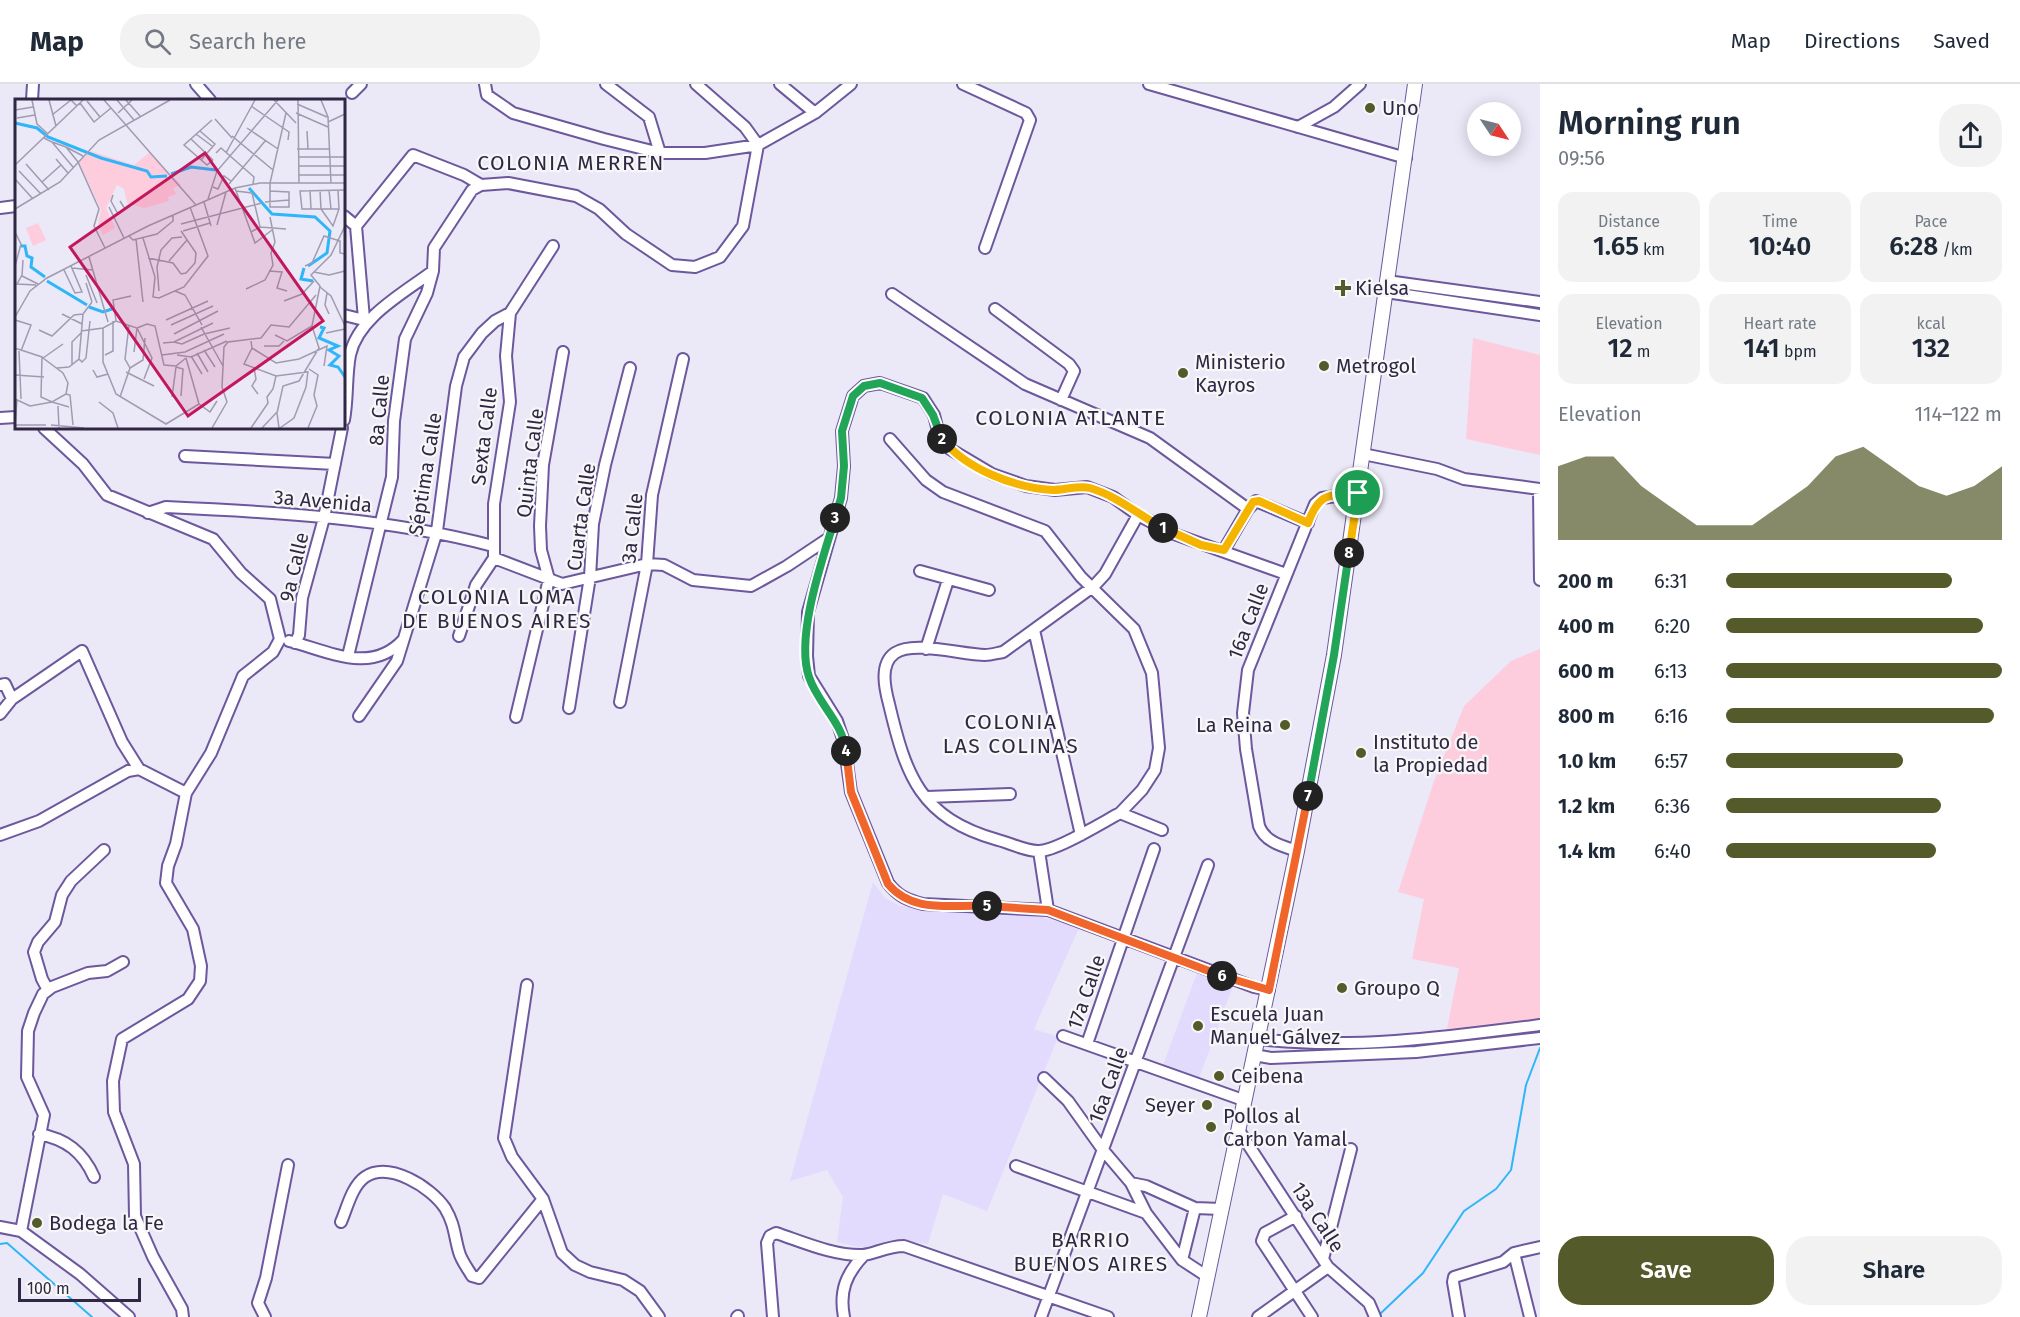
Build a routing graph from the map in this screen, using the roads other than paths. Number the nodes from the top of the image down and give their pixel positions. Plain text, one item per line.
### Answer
1 (33, 84) edge
2 (196, 84) edge
3 (361, 84) edge
4 (485, 84) edge
5 (606, 84) edge
6 (696, 84) edge
7 (780, 84) edge
8 (851, 84) edge
9 (963, 84) edge
10 (1149, 84) edge
11 (1360, 84) edge
12 (1415, 84) edge
13 (975, 86) edge
14 (1184, 89) edge
15 (352, 93) dead end
16 (32, 99) edge
17 (209, 99) edge
18 (815, 112) junction
19 (1298, 127) junction
20 (758, 145) junction
21 (660, 153) junction
22 (1406, 158) junction
23 (482, 185) junction
24 (15, 206) edge
25 (0, 208) edge
26 (348, 223) edge
27 (553, 246) dead end
28 (985, 248) dead end
29 (433, 271) junction
30 (1386, 286) junction
31 (892, 294) dead end
32 (1540, 302) edge
33 (994, 309) dead end
34 (510, 313) junction
35 (345, 315) edge
36 (1540, 315) edge
37 (366, 320) junction
38 (563, 352) dead end
39 (682, 359) dead end
40 (347, 360) edge
41 (630, 368) dead end
42 (345, 396) edge
43 (1061, 400) junction
44 (15, 417) edge
45 (0, 418) edge
46 (46, 429) edge
47 (342, 429) edge
48 (890, 439) dead end
49 (1363, 454) junction
50 (185, 456) dead end
51 (335, 464) junction
52 (1539, 489) edge
53 (1358, 493) junction
54 (1248, 509) junction
55 (148, 513) junction
56 (1138, 515) junction
57 (324, 518) junction
58 (1540, 522) edge
59 (1308, 523) junction
60 (381, 524) junction
61 (437, 531) junction
62 (829, 537) junction
63 (493, 546) junction
64 (1224, 550) junction
65 (494, 558) junction
66 (647, 564) junction
67 (920, 571) dead end
68 (1286, 574) junction
69 (590, 577) junction
70 (549, 579) junction
71 (948, 580) junction
72 (1540, 580) edge
73 (1094, 586) junction
74 (989, 590) dead end
75 (1034, 630) junction
76 (459, 636) dead end
77 (405, 638) junction
78 (280, 639) junction
79 (295, 643) junction
80 (926, 649) junction
81 (348, 656) junction
82 (0, 685) edge
83 (12, 699) junction
84 (620, 702) dead end
85 (569, 708) dead end
86 (0, 714) edge
87 (359, 716) dead end
88 (516, 717) dead end
89 (138, 769) junction
90 (186, 793) junction
91 (1010, 794) dead end
92 (927, 797) junction
93 (1120, 813) junction
94 (1162, 830) dead end
95 (0, 835) edge
96 (1081, 835) junction
97 (1154, 849) dead end
98 (104, 850) dead end
99 (1039, 851) junction
100 (1297, 851) junction
101 (1208, 865) dead end
102 (1048, 910) junction
103 (1123, 937) junction
104 (1174, 958) junction
105 (123, 962) dead end
106 (527, 985) dead end
107 (48, 990) junction
108 (1269, 990) junction
109 (1540, 1025) edge
110 (1063, 1036) dead end
111 (1537, 1038) edge
112 (1258, 1039) junction
113 (1087, 1044) junction
114 (1254, 1055) junction
115 (1135, 1062) junction
116 (1044, 1078) dead end
117 (1243, 1100) junction
118 (1238, 1129) junction
119 (39, 1134) junction
120 (1351, 1149) dead end
121 (1103, 1150) junction
122 (288, 1165) dead end
123 (1016, 1166) dead end
124 (94, 1177) dead end
125 (1131, 1183) junction
126 (1087, 1191) junction
127 (543, 1199) junction
128 (1195, 1208) junction
129 (1221, 1209) junction
130 (1146, 1213) junction
131 (1296, 1216) junction
132 (341, 1222) dead end
133 (0, 1227) edge
134 (21, 1231) junction
135 (1540, 1247) edge
136 (1514, 1253) junction
137 (864, 1255) junction
138 (1182, 1260) junction
139 (1325, 1263) junction
140 (1208, 1276) junction
141 (1294, 1291) junction
142 (1049, 1295) junction
143 (1374, 1314) edge
144 (129, 1317) edge
145 (183, 1317) edge
146 (265, 1317) edge
147 (658, 1317) edge
148 (773, 1317) edge
149 (844, 1317) edge
150 (1041, 1317) edge
151 (1108, 1317) edge
152 (1202, 1317) edge
153 (1258, 1317) edge
154 (1312, 1317) edge
155 (1459, 1317) edge
156 (1530, 1317) edge

1 - 16 street
2 - 17 street
3 - 15 street
4 - 21 street
5 - 21 street
6 - 20 street
7 - 18 street
8 - 18 street
9 - 13 street
10 - 14 street
11 - 19 street
12 - 22 main road
13 - 28 street
14 - 19 street
18 - 20 street
19 - 22 street
20 - 21 street
20 - 23 street
22 - 30 main road
23 - 26 street
23 - 29 street, 8a Calle
24 - 25 street
26 - 37 street
27 - 34 street, Sexta Calle
29 - 37 street
29 - 60 street, 8a Calle
30 - 32 street
30 - 36 street
30 - 49 main road
31 - 43 street
33 - 43 street
34 - 61 street, Séptima Calle
34 - 63 street, Sexta Calle
35 - 37 street
37 - 40 street
38 - 70 street, Quinta Calle
39 - 66 street, 3a Calle
40 - 42 street
41 - 69 street, Cuarta Calle
43 - 54 street
44 - 45 street
46 - 55 street
47 - 51 street, 9a Calle
48 - 73 street
49 - 52 street
49 - 53 main road
50 - 51 street
51 - 57 street, 9a Calle
52 - 58 street
53 - 59 street, 16a Calle
53 - 100 main road
54 - 59 street
54 - 64 street
55 - 57 street, 3a Avenida
55 - 78 street
56 - 62 street
56 - 64 street
56 - 73 street
57 - 60 street, 3a Avenida
57 - 79 street, 9a Calle
58 - 72 street
59 - 68 street, 16a Calle
60 - 61 street, 3a Avenida
60 - 81 street, 8a Calle
61 - 63 street, 3a Avenida
61 - 77 street, Séptima Calle
62 - 66 street
62 - 102 street
63 - 65 street, Sexta Calle
64 - 68 street
65 - 70 street
65 - 76 street
66 - 69 street
66 - 84 street, 3a Calle
67 - 71 street
68 - 100 street, 16a Calle
69 - 70 street
69 - 85 street, Cuarta Calle
70 - 88 street, Quinta Calle
71 - 74 street
71 - 80 street
73 - 75 street
73 - 93 street
75 - 80 street
75 - 96 street
77 - 81 street
77 - 87 street, Séptima Calle
78 - 79 street
78 - 90 street
79 - 81 street
80 - 92 street
82 - 83 street
83 - 86 street
83 - 89 street
89 - 90 street
89 - 95 street
90 - 145 street
91 - 92 street
92 - 99 street
93 - 94 street
93 - 96 street
96 - 99 street
97 - 103 street, 17a Calle
98 - 107 street
99 - 102 street
100 - 108 main road
101 - 104 street, 16a Calle
102 - 103 street
103 - 104 street
103 - 113 street, 17a Calle
104 - 108 street
104 - 115 street, 16a Calle
105 - 107 street
106 - 127 street
107 - 119 street
108 - 112 main road
109 - 112 street
110 - 113 street
111 - 114 street
112 - 114 main road
113 - 115 street
114 - 117 main road
115 - 117 street
115 - 121 street, 16a Calle
116 - 121 street
117 - 118 main road
118 - 129 main road
118 - 131 street, 13a Calle
119 - 124 street
119 - 134 street
120 - 139 street
121 - 125 street
121 - 126 street, 16a Calle
122 - 146 street
123 - 126 street
125 - 128 street
125 - 130 street
126 - 130 street
126 - 142 street, 16a Calle
127 - 132 street
127 - 147 street
128 - 129 street
128 - 138 street
129 - 140 main road
130 - 138 street
131 - 139 street, 13a Calle
131 - 141 street
133 - 134 street
134 - 144 street
135 - 136 street
136 - 155 street
136 - 156 street
137 - 142 street
137 - 148 street
137 - 149 street
138 - 140 street
139 - 141 street
139 - 143 street, 13a Calle
140 - 152 main road
141 - 153 street
141 - 154 street
142 - 150 street, 16a Calle
142 - 151 street

